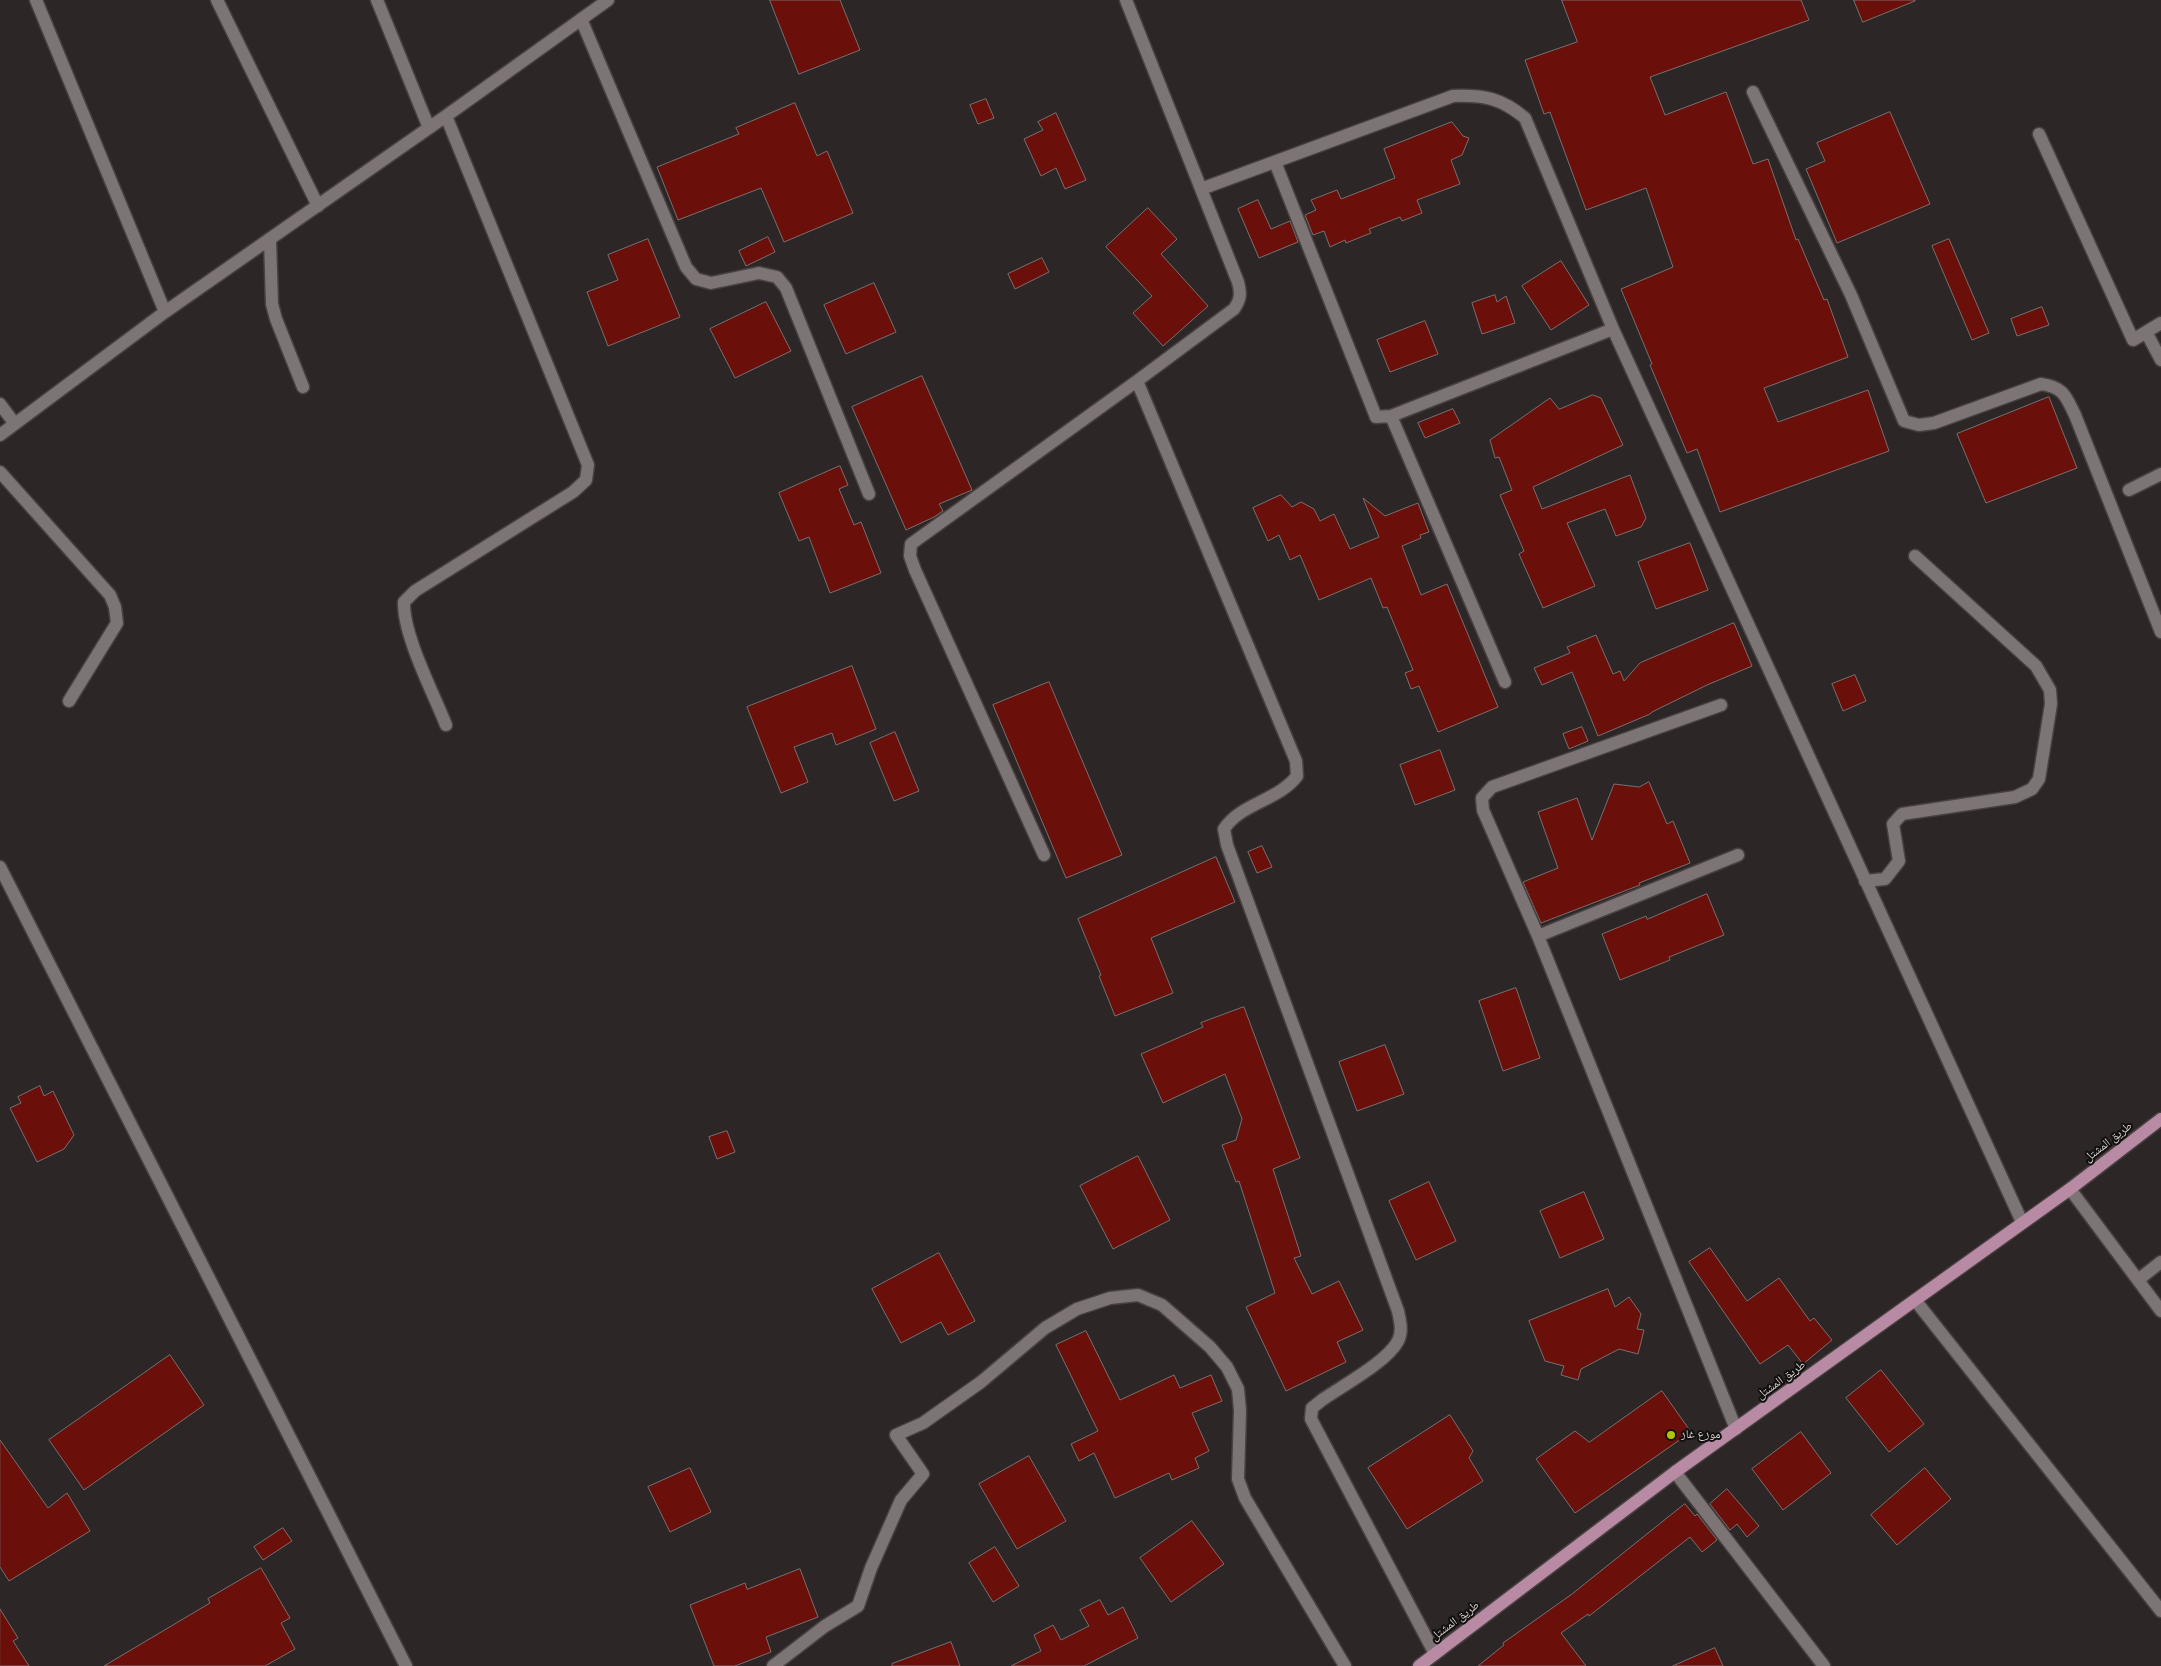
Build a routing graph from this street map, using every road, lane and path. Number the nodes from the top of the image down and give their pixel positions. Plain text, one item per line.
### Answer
1 (36, 0) edge
2 (217, 0) edge
3 (377, 0) edge
4 (608, 0) edge
5 (1126, 0) edge
6 (581, 19) junction
7 (1753, 92) dead end
8 (446, 116) junction
9 (429, 128) junction
10 (2040, 134) dead end
11 (1275, 162) junction
12 (1201, 189) junction
13 (318, 206) junction
14 (270, 239) junction
15 (165, 312) junction
16 (2161, 323) edge
17 (1613, 329) junction
18 (2146, 332) junction
19 (2161, 360) edge
20 (1137, 381) junction
21 (303, 387) dead end
22 (0, 404) edge
23 (1391, 416) junction
24 (14, 424) junction
25 (0, 436) edge
26 (0, 472) edge
27 (2161, 474) edge
28 (2129, 490) dead end
29 (869, 494) dead end
30 (1915, 556) dead end
31 (2161, 632) edge
32 (1505, 682) dead end
33 (69, 701) dead end
34 (1721, 704) dead end
35 (446, 725) dead end
36 (1044, 855) dead end
37 (1738, 855) dead end
38 (0, 867) edge
39 (1865, 881) junction
40 (1538, 936) junction
41 (2161, 1119) edge
42 (2070, 1189) junction
43 (2022, 1222) junction
44 (2161, 1262) edge
45 (2138, 1280) junction
46 (1916, 1300) junction
47 (2161, 1311) edge
48 (1736, 1429) junction
49 (1675, 1472) junction
50 (2161, 1611) edge
51 (1435, 1654) junction
52 (1422, 1665) edge
53 (406, 1666) edge
54 (773, 1666) edge
55 (1345, 1666) edge
56 (1824, 1666) edge

1 - 15 street
2 - 13 street
3 - 9 street
4 - 6 street
5 - 12 street
6 - 8 street
6 - 29 street
7 - 31 street
8 - 9 street
8 - 35 street
9 - 13 street
10 - 18 street
11 - 12 street
11 - 17 street
11 - 23 street
12 - 20 street
13 - 14 street
14 - 15 street
14 - 21 street
15 - 24 street
16 - 18 street
17 - 23 street
17 - 39 street
18 - 19 street
20 - 36 street
20 - 51 street
22 - 24 street
23 - 32 street
24 - 25 street
26 - 33 street
27 - 28 street
30 - 39 street
34 - 40 street
37 - 40 street
38 - 53 street
39 - 43 street
40 - 48 street
41 - 42 main road, طريق المشتل
42 - 43 main road, طريق المشتل
42 - 45 street
43 - 46 main road, طريق المشتل
44 - 45 street
45 - 47 street
46 - 48 main road, طريق المشتل
46 - 50 street
48 - 49 main road, طريق المشتل
49 - 51 main road, طريق المشتل
49 - 56 street
51 - 52 main road, طريق المشتل
54 - 55 street

